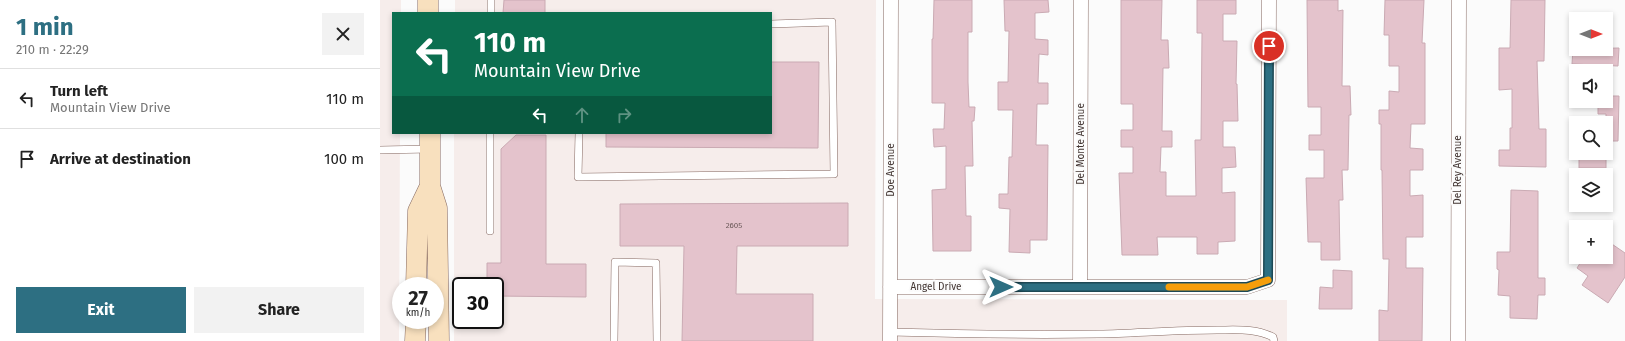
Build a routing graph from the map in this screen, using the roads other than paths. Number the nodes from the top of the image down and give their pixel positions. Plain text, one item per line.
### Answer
1 (428, 0) edge
2 (491, 0) edge
3 (891, 0) edge
4 (1081, 0) edge
5 (1269, 0) edge
6 (1459, 0) edge
7 (428, 12) edge
8 (491, 12) edge
9 (772, 24) edge
10 (490, 134) edge
11 (579, 134) edge
12 (430, 141) edge
13 (380, 150) edge
14 (430, 186) junction
15 (490, 231) dead end
16 (416, 277) edge
17 (890, 287) junction
18 (1080, 287) junction
19 (416, 329) edge
20 (890, 336) edge
21 (1086, 337) edge
22 (416, 341) edge
23 (438, 341) edge
24 (614, 341) edge
25 (657, 341) edge
26 (1274, 341) edge
27 (1458, 341) edge

1 - 7 main road
2 - 8 lane
3 - 17 street, Doe Avenue
4 - 18 street, Del Monte Avenue
5 - 18 street, Angel Drive
6 - 27 street, Del Rey Avenue
9 - 11 lane
10 - 15 lane
12 - 13 lane
12 - 14 main road
14 - 16 main road
14 - 23 main road
17 - 18 street, Angel Drive
17 - 20 street, Doe Avenue
19 - 22 main road
20 - 21 lane
21 - 26 lane
24 - 25 lane

